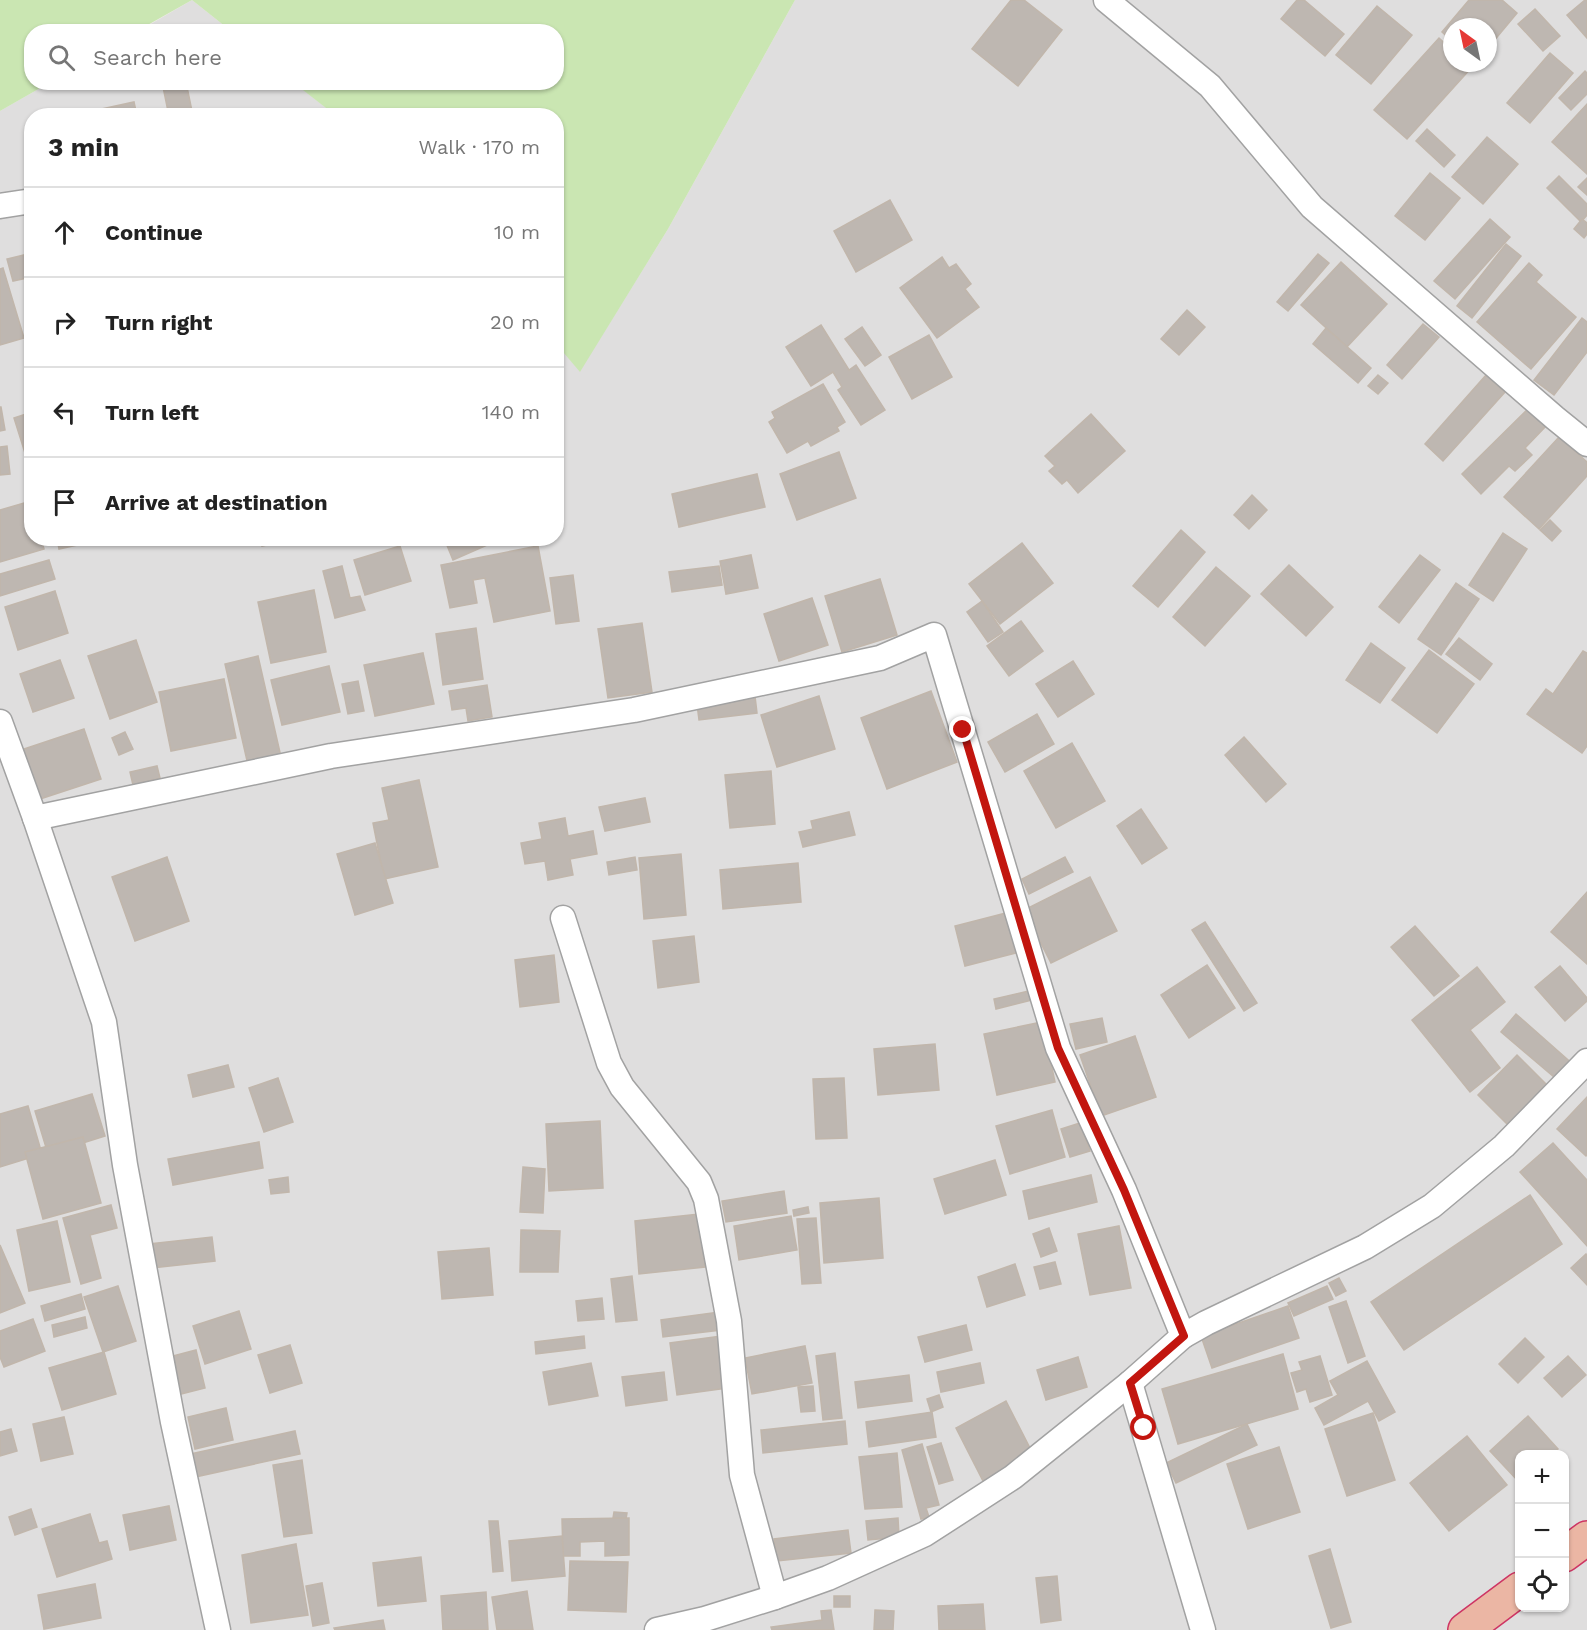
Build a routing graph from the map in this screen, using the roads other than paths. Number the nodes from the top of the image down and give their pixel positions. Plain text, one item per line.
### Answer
1 (1106, 0) edge
2 (24, 202) edge
3 (0, 206) edge
4 (1587, 444) edge
5 (0, 722) edge
6 (34, 818) junction
7 (562, 918) dead end
8 (1587, 1061) edge
9 (1184, 1336) junction
10 (1130, 1383) junction
11 (1587, 1538) edge
12 (1569, 1551) edge
13 (1515, 1593) edge
14 (775, 1597) junction
15 (218, 1630) edge
16 (657, 1630) edge
17 (1203, 1630) edge
18 (1465, 1630) edge

1 - 4 street
2 - 3 street
5 - 6 street
6 - 9 street
6 - 15 street
7 - 14 street
8 - 9 street
9 - 10 street
10 - 14 street
10 - 17 street
11 - 12 highway
13 - 18 highway
14 - 16 street

